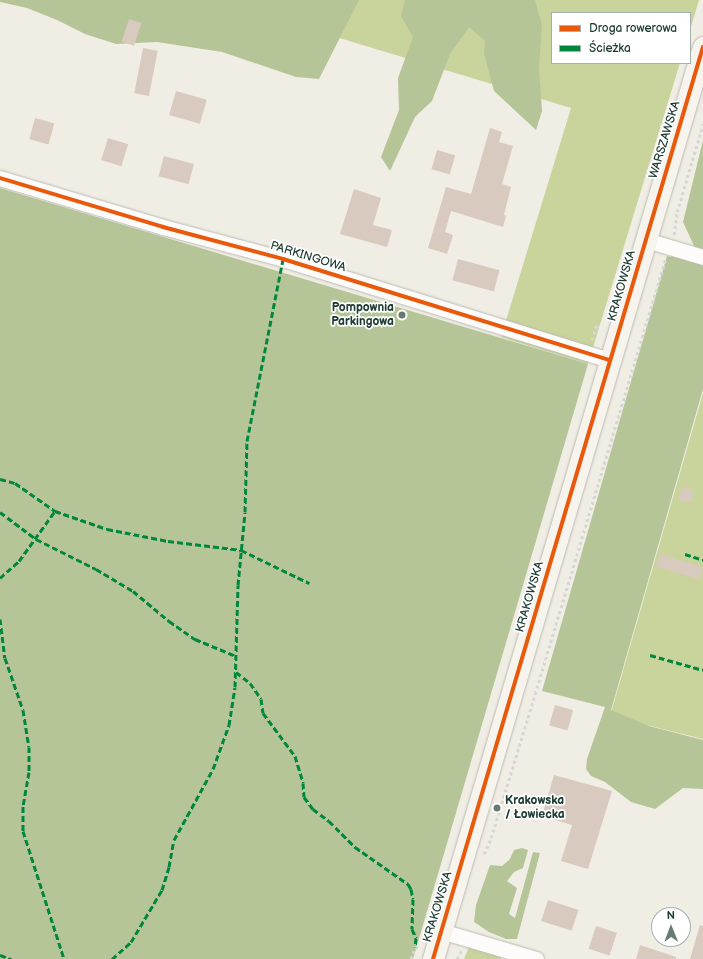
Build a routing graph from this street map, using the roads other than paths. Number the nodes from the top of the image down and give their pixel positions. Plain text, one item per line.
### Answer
1 (703, 47) edge
2 (0, 178) edge
3 (646, 240) junction
4 (703, 257) edge
5 (610, 360) junction
6 (442, 931) junction
7 (433, 959) edge
8 (536, 959) edge

1 - 3 street, WARSZAWSKA
2 - 5 street, PARKINGOWA
3 - 4 street
3 - 5 street, KRAKOWSKA
5 - 6 street, KRAKOWSKA
6 - 7 street, KRAKOWSKA
6 - 8 street

